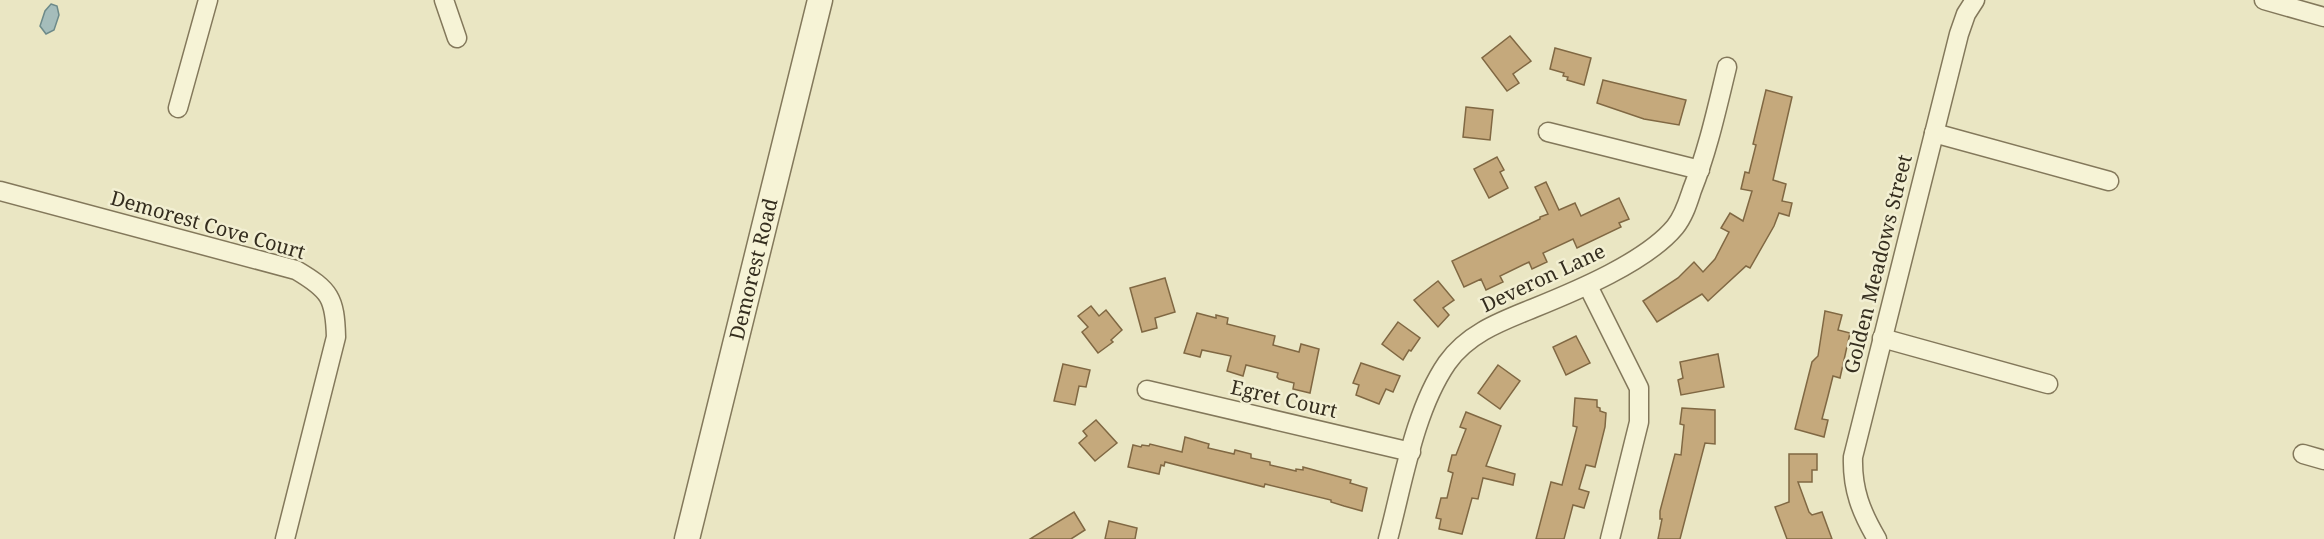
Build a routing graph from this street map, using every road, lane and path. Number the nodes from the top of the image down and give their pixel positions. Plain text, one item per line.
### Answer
1 (208, 0) edge
2 (444, 0) edge
3 (820, 0) edge
4 (1975, 0) edge
5 (2264, 0) edge
6 (2324, 16) edge
7 (457, 38) dead end
8 (1728, 67) dead end
9 (178, 108) dead end
10 (1548, 132) dead end
11 (1934, 133) junction
12 (1700, 170) junction
13 (2109, 181) dead end
14 (0, 191) edge
15 (1588, 286) junction
16 (1882, 338) junction
17 (2048, 384) dead end
18 (1147, 390) dead end
19 (1411, 452) junction
20 (2303, 454) dead end
21 (2324, 460) edge
22 (285, 539) edge
23 (687, 539) edge
24 (1388, 539) edge
25 (1610, 539) edge
26 (1877, 539) edge

1 - 9 street
2 - 7 street
3 - 23 street, Demorest Road
4 - 11 street, Golden Meadows Street
5 - 6 street
8 - 12 street, Deveron Lane
10 - 12 street
11 - 13 street
11 - 16 street, Golden Meadows Street
12 - 15 street, Deveron Lane
14 - 22 street, Demorest Cove Court
15 - 19 street, Deveron Lane
15 - 25 street
16 - 17 street
16 - 26 street, Golden Meadows Street
18 - 19 street, Egret Court
19 - 24 street, Deveron Lane
20 - 21 street

